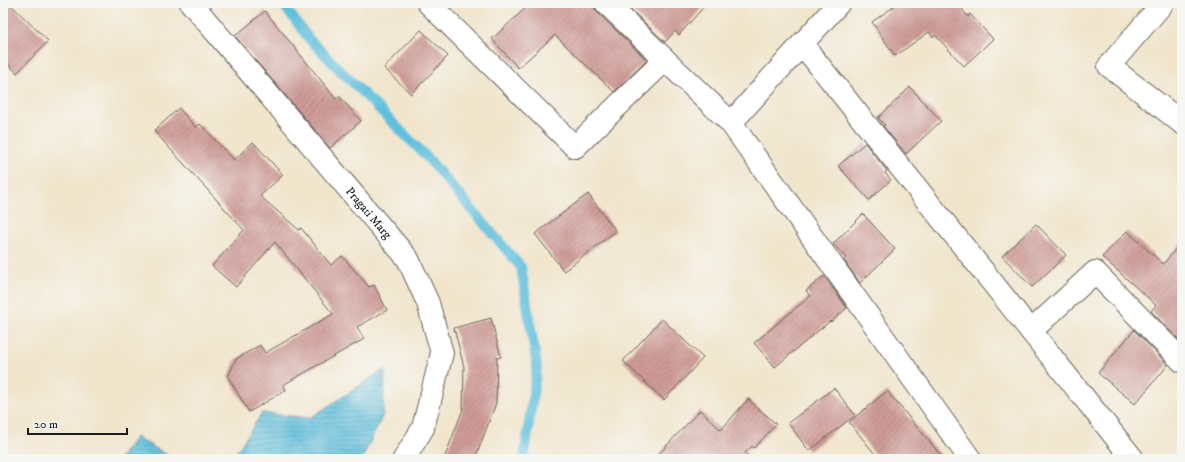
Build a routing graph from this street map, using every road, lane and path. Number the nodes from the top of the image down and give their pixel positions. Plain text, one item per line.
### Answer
1 (428, 3) edge
2 (606, 3) edge
3 (839, 3) edge
4 (1163, 3) edge
5 (199, 6) edge
6 (802, 44) junction
7 (665, 60) junction
8 (731, 123) junction
9 (1182, 123) edge
10 (1031, 331) junction
11 (1182, 361) edge
12 (404, 459) edge
13 (970, 459) edge
14 (1133, 459) edge

1 - 7 street
2 - 7 street
3 - 6 street
4 - 9 street
5 - 12 street, Pragati Marg
6 - 8 street
6 - 10 street
7 - 8 street
8 - 13 street
10 - 11 street
10 - 14 street

